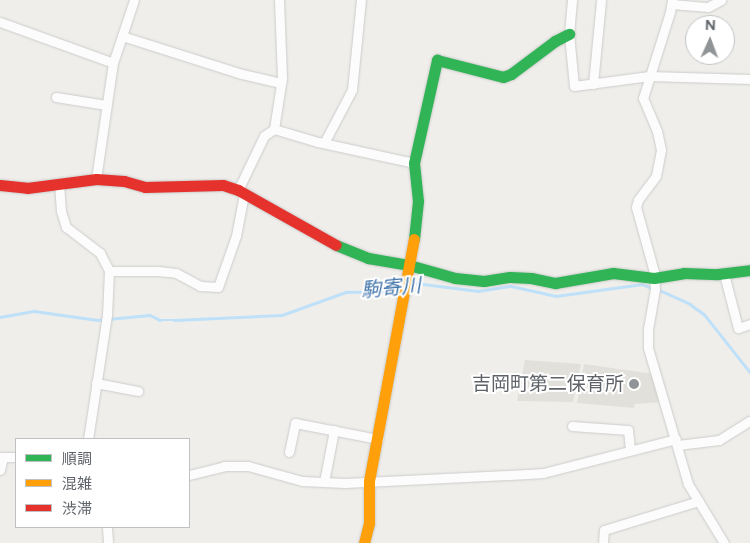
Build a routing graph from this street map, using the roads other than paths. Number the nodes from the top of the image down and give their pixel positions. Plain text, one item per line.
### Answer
1 (134, 0) edge
2 (280, 0) edge
3 (361, 0) edge
4 (572, 0) edge
5 (722, 0) edge
6 (601, 1) dead end
7 (672, 2) edge
8 (0, 22) edge
9 (569, 34) junction
10 (122, 36) junction
11 (113, 63) junction
12 (649, 76) junction
13 (750, 79) edge
14 (281, 83) junction
15 (593, 84) junction
16 (56, 97) dead end
17 (106, 105) junction
18 (274, 129) junction
19 (324, 143) junction
20 (414, 163) junction
21 (96, 179) junction
22 (59, 183) junction
23 (0, 185) edge
24 (241, 192) junction
25 (410, 265) junction
26 (750, 270) edge
27 (109, 271) junction
28 (724, 274) junction
29 (654, 278) junction
30 (750, 324) edge
31 (96, 384) junction
32 (138, 391) dead end
33 (750, 421) edge
34 (572, 426) dead end
35 (334, 430) junction
36 (88, 438) edge
37 (378, 439) junction
38 (677, 442) junction
39 (630, 450) junction
40 (289, 452) dead end
41 (2, 457) edge
42 (15, 457) edge
43 (0, 470) edge
44 (190, 476) edge
45 (369, 481) junction
46 (324, 482) junction
47 (698, 501) junction
48 (107, 528) edge
49 (108, 543) edge
50 (364, 543) edge
51 (603, 543) edge
52 (724, 543) edge

1 - 10 street
2 - 14 street
3 - 19 street
4 - 9 street
5 - 7 street
6 - 15 street
7 - 12 street
8 - 11 street
9 - 15 street
9 - 20 street
10 - 11 street
10 - 14 street
11 - 17 street
12 - 13 street
12 - 15 street
12 - 29 street
14 - 18 street
16 - 17 street
17 - 21 street
18 - 19 street
18 - 24 street
19 - 20 street
20 - 25 street
21 - 22 street
21 - 24 street
22 - 23 street
22 - 27 street
24 - 25 street
24 - 27 street
25 - 29 street
25 - 37 street
26 - 28 street
27 - 31 street
28 - 29 street
28 - 30 street
29 - 38 street
31 - 32 street
31 - 36 street
33 - 38 street
34 - 39 street
35 - 37 street
35 - 40 street
35 - 46 street
37 - 45 street
38 - 39 street
38 - 47 street
39 - 45 street
41 - 42 street
41 - 43 street
44 - 46 street
45 - 46 street
45 - 50 street
47 - 51 street
47 - 52 street
48 - 49 street

